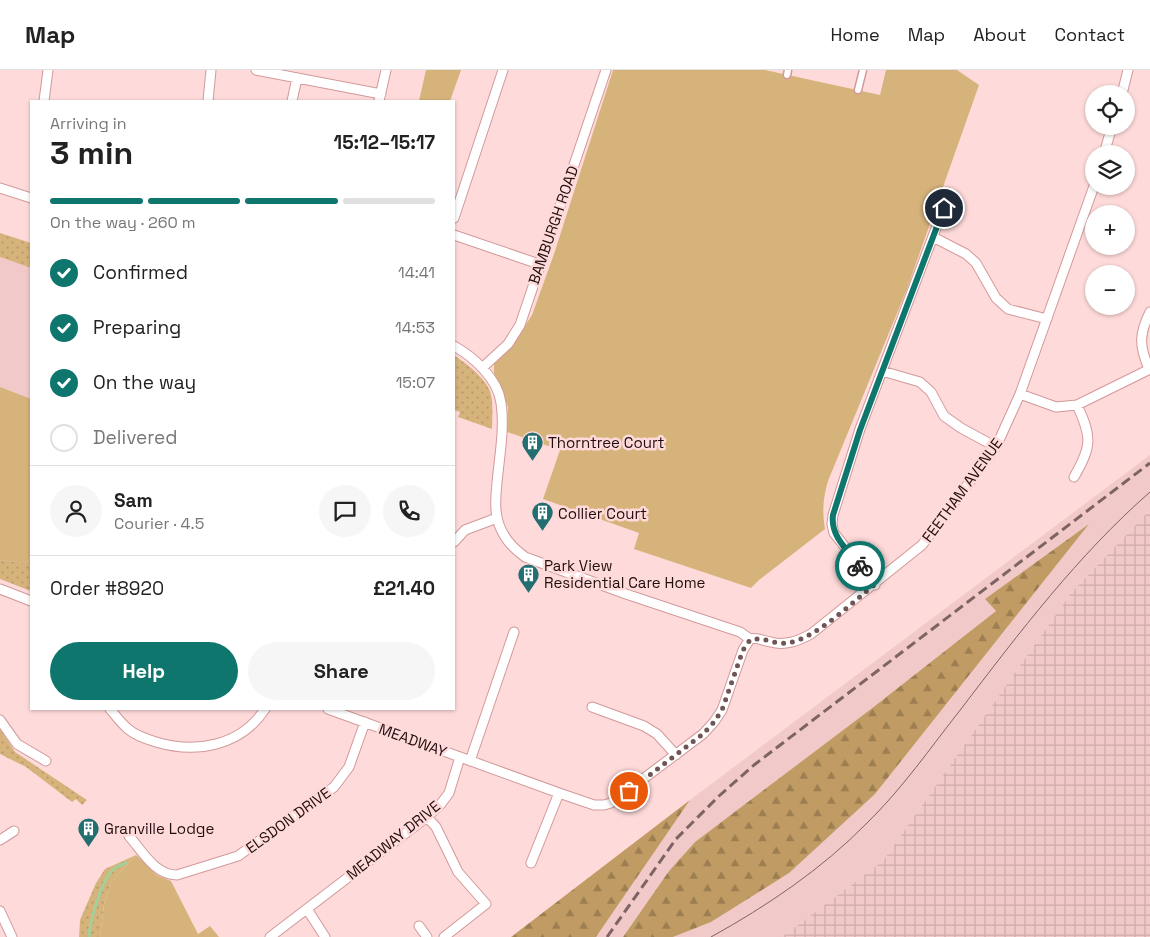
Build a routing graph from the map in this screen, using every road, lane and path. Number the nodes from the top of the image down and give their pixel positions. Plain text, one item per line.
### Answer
1 (48, 70) edge
2 (211, 70) edge
3 (256, 70) edge
4 (386, 70) edge
5 (503, 70) edge
6 (606, 70) edge
7 (863, 70) edge
8 (1128, 70) edge
9 (297, 78) junction
10 (1124, 85) edge
11 (858, 90) dead end
12 (380, 98) edge
13 (44, 100) edge
14 (208, 100) edge
15 (292, 100) edge
16 (0, 188) edge
17 (949, 194) dead end
18 (1091, 195) edge
19 (30, 198) edge
20 (455, 215) edge
21 (455, 235) edge
22 (933, 237) junction
23 (539, 264) junction
24 (1150, 312) edge
25 (1047, 319) junction
26 (455, 347) edge
27 (482, 368) junction
28 (1150, 369) edge
29 (882, 371) junction
30 (1020, 394) junction
31 (1077, 405) junction
32 (996, 447) junction
33 (1074, 477) dead end
34 (497, 518) junction
35 (455, 541) edge
36 (874, 585) junction
37 (0, 589) edge
38 (30, 601) edge
39 (514, 632) dead end
40 (750, 640) junction
41 (592, 707) dead end
42 (111, 710) edge
43 (264, 710) edge
44 (331, 710) edge
45 (0, 720) edge
46 (365, 722) junction
47 (676, 755) junction
48 (460, 757) junction
49 (46, 761) dead end
50 (470, 761) junction
51 (559, 793) junction
52 (427, 817) junction
53 (14, 831) dead end
54 (129, 836) dead end
55 (0, 840) edge
56 (531, 863) dead end
57 (306, 909) junction
58 (0, 911) edge
59 (419, 926) dead end
60 (12, 937) edge
61 (270, 937) edge
62 (325, 937) edge
63 (427, 937) edge
64 (444, 937) edge

1 - 13 street
2 - 14 street
3 - 9 street
4 - 12 street
5 - 20 street
6 - 23 street, BAMBURGH ROAD
7 - 11 street
8 - 10 street
9 - 12 street
9 - 15 street
16 - 19 street
17 - 22 street
18 - 25 street, FEETHAM AVENUE
21 - 23 street
22 - 25 street
22 - 29 street
23 - 27 street, BAMBURGH ROAD
24 - 28 street
25 - 30 street, FEETHAM AVENUE
26 - 27 street
27 - 34 street
28 - 31 street
29 - 32 street
29 - 36 street
30 - 31 street
30 - 32 street, FEETHAM AVENUE
31 - 33 street
32 - 36 street, FEETHAM AVENUE
34 - 35 street
34 - 40 street
36 - 40 street, FEETHAM AVENUE
37 - 38 street
39 - 50 street
40 - 47 street, MEADWAY
41 - 47 street
42 - 43 street
44 - 46 street, MEADWAY
45 - 49 street
46 - 48 street, MEADWAY
46 - 54 street, ELSDON DRIVE
47 - 51 street, MEADWAY
48 - 50 street, MEADWAY
48 - 52 street, MEADWAY DRIVE
50 - 51 street, MEADWAY
51 - 56 street
52 - 57 street, MEADWAY DRIVE
52 - 64 street
53 - 55 street
57 - 61 street, MEADWAY DRIVE
57 - 62 street
58 - 60 street
59 - 63 street

